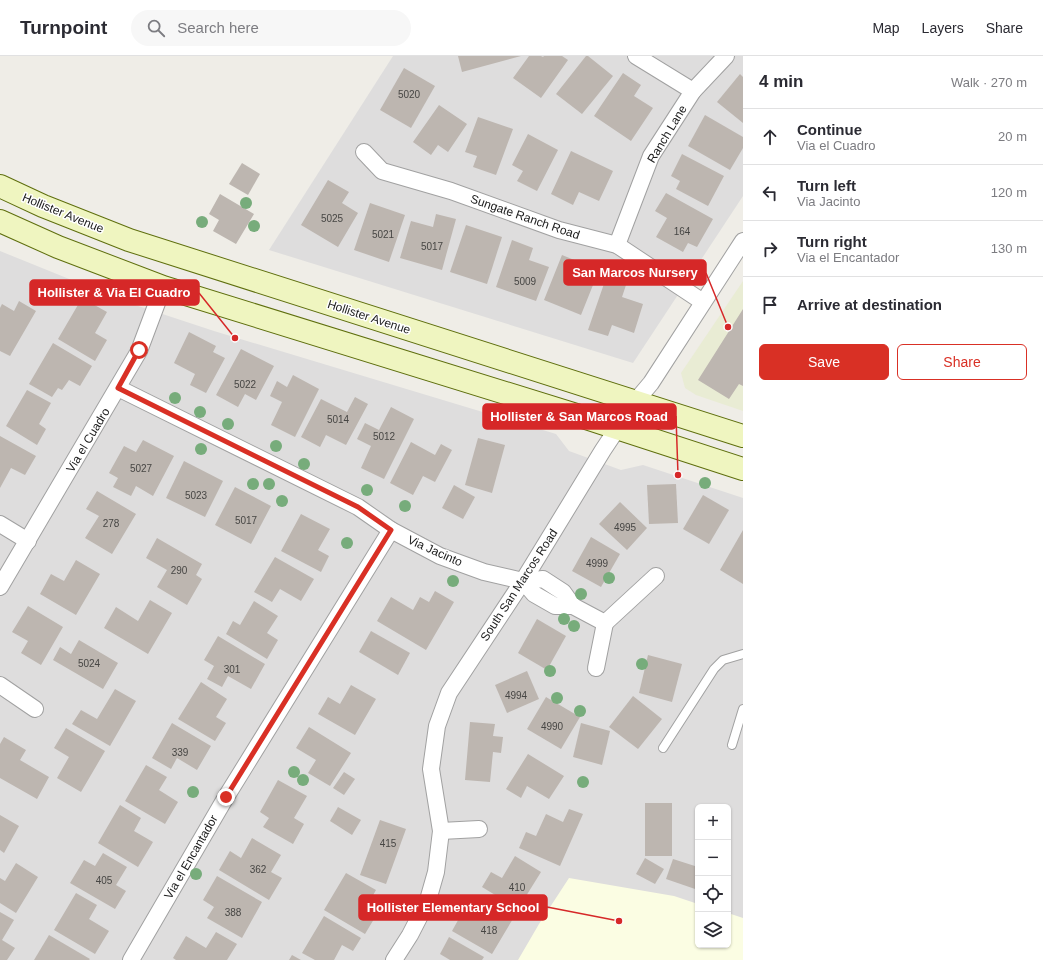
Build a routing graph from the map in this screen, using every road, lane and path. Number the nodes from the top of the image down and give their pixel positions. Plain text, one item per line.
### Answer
1 (636, 56) edge
2 (726, 56) edge
3 (693, 91) junction
4 (364, 152) dead end
5 (0, 186) edge
6 (0, 221) edge
7 (743, 241) edge
8 (617, 245) junction
9 (163, 287) junction
10 (703, 302) junction
11 (118, 388) junction
12 (636, 402) junction
13 (618, 428) junction
14 (743, 436) edge
15 (743, 469) edge
16 (0, 524) edge
17 (391, 530) junction
18 (28, 541) junction
19 (656, 576) dead end
20 (523, 581) junction
21 (0, 587) edge
22 (605, 623) junction
23 (743, 654) edge
24 (596, 668) dead end
25 (0, 685) edge
26 (35, 709) dead end
27 (743, 709) edge
28 (732, 745) dead end
29 (663, 748) dead end
30 (479, 829) dead end
31 (441, 831) junction
32 (131, 960) edge
33 (394, 960) edge

1 - 3 street
2 - 3 street, Ranch Lane
3 - 8 street, Ranch Lane
4 - 8 street, Sungate Ranch Road
5 - 12 main road, Hollister Avenue
6 - 9 main road
7 - 10 street, South San Marcos Road
8 - 10 street, Sungate Ranch Road
9 - 11 street, Via el Cuadro
9 - 13 main road
10 - 12 street, South San Marcos Road
11 - 17 street, Via Jacinto
11 - 18 street, Via el Cuadro
12 - 13 street, South San Marcos Road
12 - 14 main road, Hollister Avenue
13 - 15 main road
13 - 20 street, South San Marcos Road
16 - 18 street
17 - 20 street, Via Jacinto
17 - 32 street, Via el Encantador
18 - 21 street, Via el Cuadro
19 - 22 street
20 - 22 street
20 - 31 street, South San Marcos Road
22 - 24 street
23 - 29 lane
25 - 26 street
27 - 28 lane
30 - 31 street
31 - 33 street, South San Marcos Road

